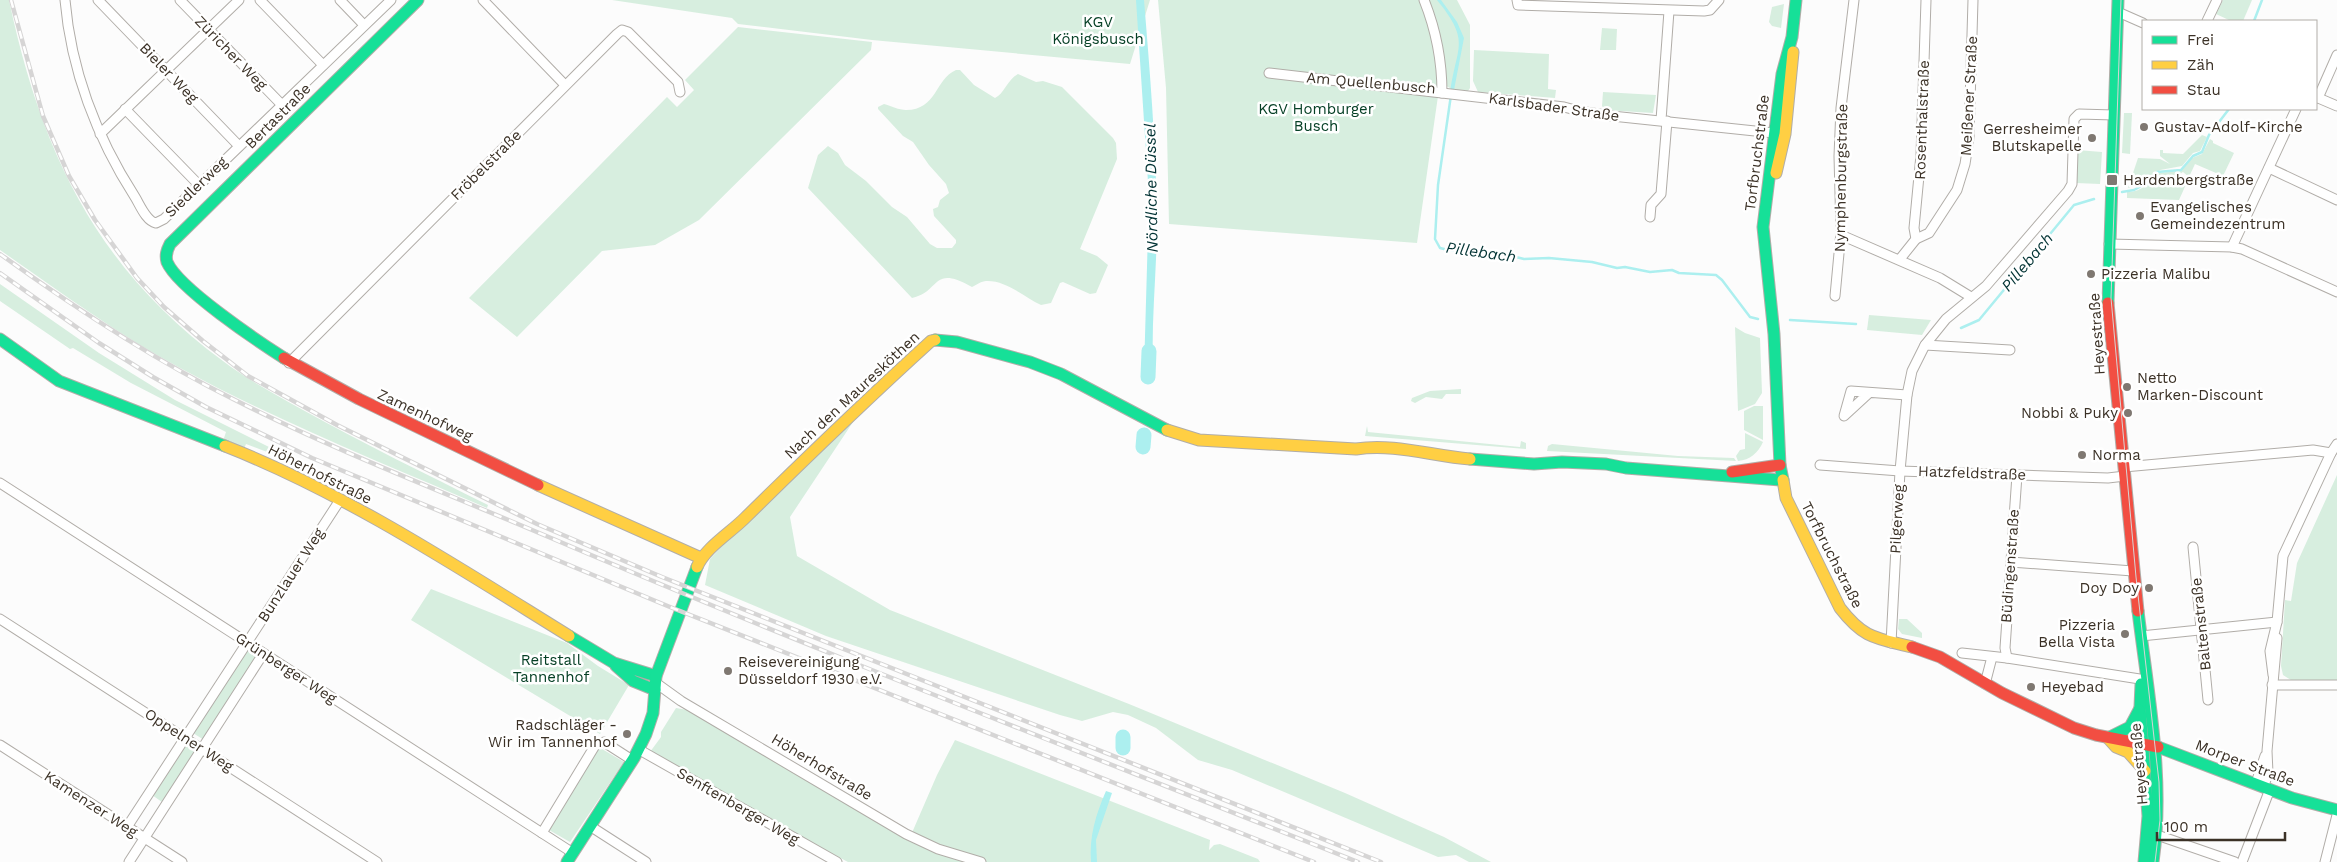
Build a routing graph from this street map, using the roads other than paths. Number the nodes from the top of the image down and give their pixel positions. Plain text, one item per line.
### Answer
1 (65, 0) edge
2 (98, 0) edge
3 (180, 0) edge
4 (239, 0) edge
5 (260, 0) edge
6 (340, 0) edge
7 (390, 0) edge
8 (417, 0) edge
9 (483, 0) edge
10 (1424, 0) edge
11 (1517, 0) edge
12 (1718, 0) edge
13 (1796, 0) edge
14 (1854, 0) edge
15 (1926, 0) edge
16 (1973, 0) edge
17 (2217, 0) edge
18 (1629, 4) edge
19 (2118, 6) edge
20 (1668, 11) junction
21 (2207, 20) edge
22 (2142, 22) edge
23 (364, 25) junction
24 (208, 30) junction
25 (1792, 37) junction
26 (2337, 55) edge
27 (1794, 62) junction
28 (323, 65) junction
29 (166, 70) junction
30 (1269, 73) dead end
31 (565, 85) junction
32 (680, 92) dead end
33 (1443, 93) junction
34 (2317, 97) edge
35 (282, 105) junction
36 (2337, 106) edge
37 (126, 110) junction
38 (2296, 110) edge
39 (2114, 115) junction
40 (1664, 121) junction
41 (1774, 133) junction
42 (100, 134) junction
43 (240, 146) junction
44 (2269, 168) junction
45 (1776, 174) junction
46 (198, 185) junction
47 (2337, 200) edge
48 (1650, 218) dead end
49 (1841, 235) junction
50 (1916, 239) junction
51 (2109, 244) junction
52 (2232, 247) junction
53 (165, 256) joint
54 (1900, 259) junction
55 (1769, 274) junction
56 (2337, 292) edge
57 (1835, 296) dead end
58 (1971, 297) junction
59 (0, 339) edge
60 (1925, 345) junction
61 (2010, 350) dead end
62 (289, 363) junction
63 (1869, 393) dead end
64 (1907, 395) junction
65 (2337, 444) edge
66 (2331, 453) junction
67 (1820, 464) dead end
68 (1780, 466) junction
69 (1900, 471) junction
70 (2124, 472) junction
71 (1723, 474) junction
72 (2016, 475) junction
73 (1781, 480) junction
74 (0, 483) edge
75 (340, 500) junction
76 (2193, 547) dead end
77 (701, 558) junction
78 (2011, 562) junction
79 (2133, 571) junction
80 (0, 619) edge
81 (2276, 622) junction
82 (2202, 630) junction
83 (2140, 636) junction
84 (247, 643) junction
85 (1891, 643) junction
86 (1962, 653) dead end
87 (263, 654) junction
88 (1992, 657) junction
89 (2007, 658) junction
90 (2144, 680) junction
91 (2273, 680) junction
92 (656, 683) junction
93 (1985, 684) junction
94 (2337, 685) edge
95 (2208, 700) dead end
96 (2140, 707) junction
97 (185, 738) junction
98 (2108, 738) junction
99 (2148, 744) junction
100 (0, 745) edge
101 (202, 749) junction
102 (638, 749) junction
103 (632, 760) junction
104 (2146, 771) junction
105 (2264, 786) junction
106 (2337, 810) edge
107 (2337, 815) edge
108 (590, 826) junction
109 (127, 827) junction
110 (542, 833) junction
111 (2157, 835) junction
112 (145, 838) junction
113 (570, 857) edge
114 (129, 862) edge
115 (182, 862) edge
116 (377, 862) edge
117 (646, 862) edge
118 (837, 862) edge
119 (981, 862) edge
120 (2144, 862) edge
121 (2153, 862) edge
122 (2235, 862) edge
123 (2242, 862) edge
124 (2325, 862) edge

1 - 42 street, Siedlerweg
2 - 29 street, Bieler Weg
3 - 24 street, Züricher Weg
4 - 24 street
5 - 28 street
6 - 23 street
7 - 23 street, Siedlerweg
8 - 53 street, Bertastraße
9 - 31 street
10 - 33 street, Am Quellenbusch
11 - 18 street
12 - 20 street
13 - 25 street, Torfbruchstraße
14 - 49 street, Nymphenburgstraße
15 - 50 street, Rosenthalstraße
16 - 50 street, Meißener Straße
17 - 21 street
18 - 20 street
19 - 22 street
19 - 39 street, Heyestraße
20 - 40 street
23 - 28 street, Siedlerweg
24 - 29 street
24 - 35 street, Züricher Weg
25 - 27 street, Torfbruchstraße
25 - 41 street, Torfbruchstraße
26 - 34 street
27 - 41 street
27 - 45 street, Torfbruchstraße
28 - 35 street, Siedlerweg
29 - 37 street
29 - 43 street, Bieler Weg
30 - 33 street, Am Quellenbusch
31 - 32 street, Fröbelstraße
31 - 62 street, Fröbelstraße
33 - 40 street, Karlsbader Straße
34 - 36 street
35 - 43 street, Siedlerweg
37 - 42 street
37 - 46 street
38 - 44 street
39 - 51 street, Heyestraße
39 - 58 street, Pilgerweg
40 - 41 street, Karlsbader Straße
40 - 48 street
41 - 45 street
41 - 55 street, Torfbruchstraße
42 - 46 street, Siedlerweg
43 - 46 street, Siedlerweg
44 - 47 street
44 - 52 street
45 - 55 street, Torfbruchstraße
49 - 54 street
49 - 57 street, Nymphenburgstraße
50 - 54 street, Meißener Straße
51 - 52 street
51 - 70 street, Heyestraße
52 - 56 street
53 - 62 street, Zamenhofweg
54 - 58 street
55 - 68 street, Torfbruchstraße
58 - 60 street, Pilgerweg
59 - 75 street, Höherhofstraße
60 - 61 street
60 - 64 street, Pilgerweg
62 - 77 street, Zamenhofweg
63 - 64 street
64 - 69 street, Pilgerweg
65 - 66 street
66 - 70 street, Hatzfeldstraße
66 - 81 street
67 - 69 street, Hatzfeldstraße
68 - 71 street, Nach den Mauresköthen
68 - 73 street, Torfbruchstraße
69 - 72 street, Hatzfeldstraße
69 - 85 street, Pilgerweg
70 - 72 street, Hatzfeldstraße
70 - 79 street, Heyestraße
71 - 73 street, Nach den Mauresköthen
71 - 77 street, Nach den Mauresköthen
72 - 78 street, Büdingenstraße
73 - 85 street, Torfbruchstraße
74 - 84 street, Grünberger Weg
75 - 84 street, Bunzlauer Weg
75 - 92 street, Höherhofstraße
76 - 82 street, Baltenstraße
77 - 92 street, Nach den Mauresköthen
78 - 79 street
78 - 89 street, Büdingenstraße
79 - 83 street, Heyestraße
80 - 97 street, Oppelner Weg
81 - 82 street
81 - 91 street
82 - 83 street
82 - 95 street, Baltenstraße
83 - 90 street, Heyestraße
84 - 87 street, Grünberger Weg
84 - 97 street, Bunzlauer Weg
85 - 93 street, Torfbruchstraße
86 - 88 street
87 - 101 street
87 - 110 street, Grünberger Weg
88 - 89 street
88 - 93 street
89 - 90 street
90 - 96 street, Heyestraße
90 - 99 street, Heyestraße
91 - 94 street
91 - 105 street
92 - 102 street, Nach den Mauresköthen
92 - 119 street, Höherhofstraße
93 - 98 street, Torfbruchstraße
96 - 98 street
96 - 99 street, Heyestraße
97 - 101 street, Oppelner Weg
97 - 109 street, Bunzlauer Weg
98 - 99 street, Torfbruchstraße
98 - 104 street
99 - 104 street, Heyestraße
99 - 105 street, Morper Straße
99 - 111 street, Heyestraße
100 - 109 street, Kamenzer Weg
101 - 112 street
101 - 116 street, Oppelner Weg
102 - 103 street, Nach den Mauresköthen
102 - 118 street, Senftenberger Weg
103 - 108 street, Nach den Mauresköthen
103 - 110 street
104 - 120 street, Heyestraße
105 - 106 street, Morper Straße
105 - 123 street
107 - 124 street
108 - 113 street, Nach den Mauresköthen
108 - 117 street
109 - 112 street, Kamenzer Weg
110 - 113 street, Grünberger Weg
111 - 121 street, Heyestraße
111 - 122 street
112 - 114 street
112 - 115 street, Kamenzer Weg

